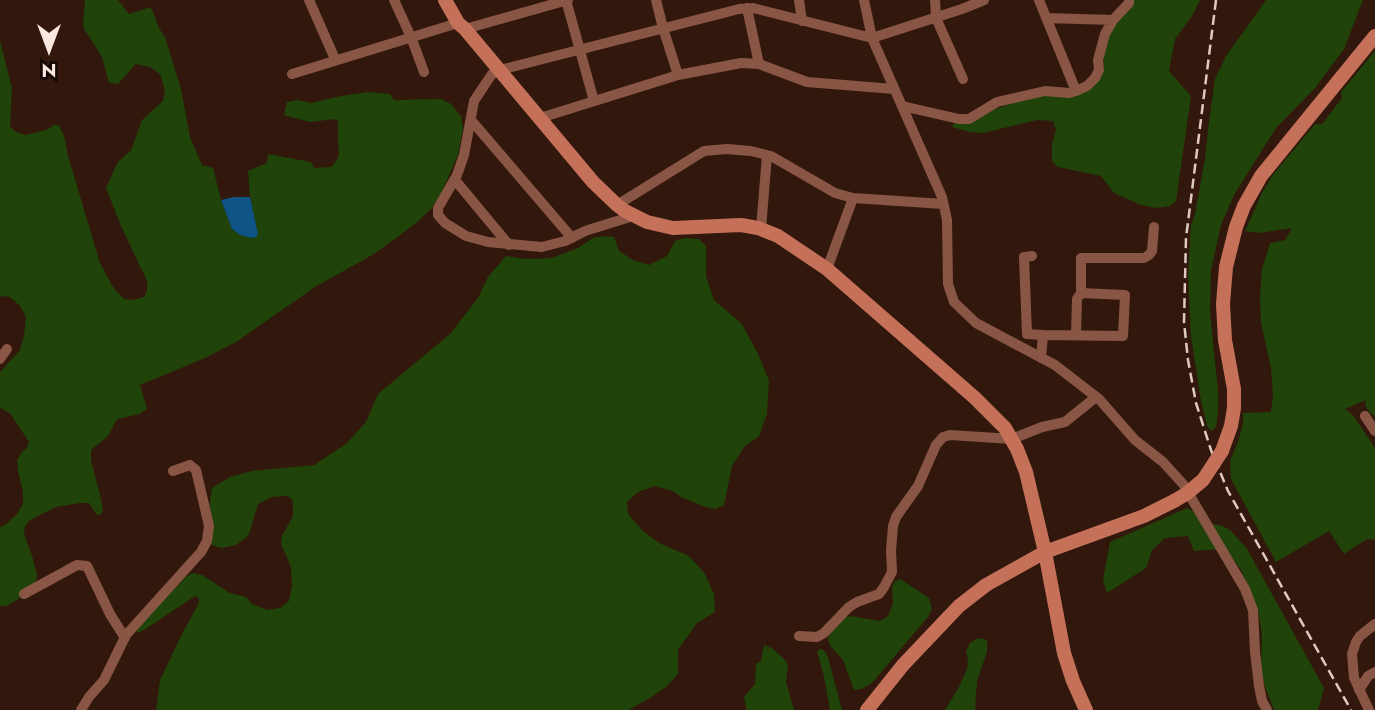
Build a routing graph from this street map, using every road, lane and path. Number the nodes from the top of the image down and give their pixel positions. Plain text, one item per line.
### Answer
1 (309, 0) edge
2 (394, 0) edge
3 (445, 0) edge
4 (567, 0) edge
5 (656, 0) edge
6 (799, 0) edge
7 (864, 0) edge
8 (935, 0) edge
9 (984, 0) edge
10 (1039, 0) edge
11 (1129, 0) edge
12 (741, 6) edge
13 (936, 18) junction
14 (1046, 18) junction
15 (802, 20) junction
16 (1114, 20) junction
17 (461, 26) junction
18 (663, 28) junction
19 (1375, 36) edge
20 (411, 37) junction
21 (872, 38) junction
22 (580, 50) junction
23 (335, 60) junction
24 (759, 64) junction
25 (500, 70) junction
26 (424, 72) dead end
27 (292, 74) dead end
28 (678, 75) junction
29 (963, 79) dead end
30 (894, 89) junction
31 (1076, 91) junction
32 (594, 101) junction
33 (902, 106) junction
34 (540, 118) junction
35 (471, 120) junction
36 (767, 155) junction
37 (455, 180) junction
38 (853, 198) junction
39 (943, 204) junction
40 (617, 205) junction
41 (633, 216) junction
42 (1154, 227) dead end
43 (761, 229) junction
44 (572, 238) junction
45 (509, 245) junction
46 (1032, 256) dead end
47 (827, 270) junction
48 (1082, 293) junction
49 (1043, 335) junction
50 (1076, 335) junction
51 (7, 349) dead end
52 (1041, 358) junction
53 (0, 359) edge
54 (1096, 397) junction
55 (1365, 416) dead end
56 (1375, 430) edge
57 (1012, 439) junction
58 (173, 471) dead end
59 (1045, 552) junction
60 (24, 594) dead end
61 (1375, 624) edge
62 (799, 636) dead end
63 (125, 638) junction
64 (1375, 672) edge
65 (1359, 690) junction
66 (81, 710) edge
67 (867, 710) edge
68 (1086, 710) edge
69 (1267, 710) edge
70 (1369, 710) edge

1 - 23 street
2 - 20 street
3 - 17 street
4 - 17 street
4 - 22 street
5 - 18 street
6 - 15 street
7 - 21 street
8 - 13 street
9 - 13 street
10 - 14 street
11 - 16 street
12 - 15 street
12 - 18 street
12 - 24 street
13 - 21 street
13 - 29 street
14 - 16 street
14 - 31 street
15 - 21 street
16 - 31 street
17 - 20 street
17 - 25 street
18 - 22 street
18 - 28 street
19 - 59 street, bridge
20 - 23 street
20 - 26 street
21 - 30 street
22 - 25 street
22 - 32 street
23 - 27 street
24 - 28 street
24 - 30 street
25 - 34 street
25 - 35 street
28 - 32 street
30 - 33 street
31 - 33 street
32 - 34 street
33 - 39 street
34 - 40 street
35 - 37 street
35 - 44 street
36 - 38 street
36 - 40 street
36 - 43 street
37 - 45 street
37 - 45 street
38 - 39 street
38 - 47 street
39 - 52 street
40 - 41 street
41 - 43 street
41 - 44 street
42 - 48 street
43 - 47 street
44 - 45 street
46 - 49 street
47 - 57 street
48 - 50 street
48 - 50 street
49 - 50 street
49 - 52 street
51 - 53 street
52 - 54 street
54 - 57 street
54 - 69 street
55 - 56 street
57 - 59 street
57 - 62 street
58 - 63 street
59 - 67 street
59 - 68 street
60 - 63 street
61 - 65 street
63 - 66 street
64 - 65 street
65 - 70 street

